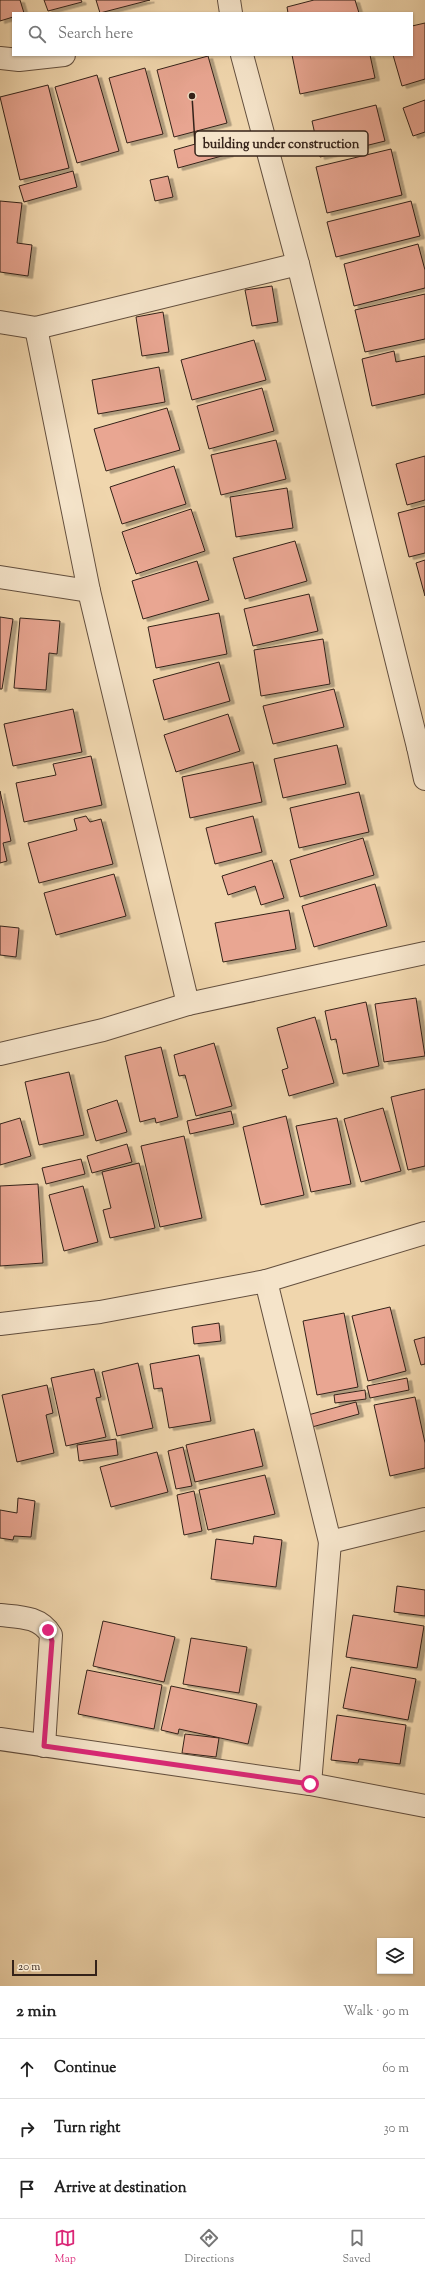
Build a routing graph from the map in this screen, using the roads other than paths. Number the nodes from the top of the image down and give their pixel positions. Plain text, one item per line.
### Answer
1 (228, 0) edge
2 (231, 12) edge
3 (55, 56) edge
4 (242, 56) edge
5 (0, 58) edge
6 (298, 264) junction
7 (0, 322) edge
8 (36, 328) junction
9 (0, 577) edge
10 (89, 591) junction
11 (422, 747) edge
12 (425, 779) edge
13 (425, 953) edge
14 (188, 1004) junction
15 (0, 1054) edge
16 (425, 1233) edge
17 (266, 1281) junction
18 (0, 1324) edge
19 (425, 1520) edge
20 (330, 1542) junction
21 (0, 1615) edge
22 (0, 1740) edge
23 (44, 1746) junction
24 (310, 1784) junction
25 (425, 1806) edge

1 - 2 street
3 - 5 street
4 - 6 street
6 - 8 street
6 - 11 street
7 - 8 street
8 - 10 street
9 - 10 street
10 - 14 street
11 - 12 street
13 - 14 street
14 - 15 street
16 - 17 street
17 - 18 street
17 - 20 street
19 - 20 street
20 - 24 street
21 - 23 street
22 - 23 street
23 - 24 street
24 - 25 street

